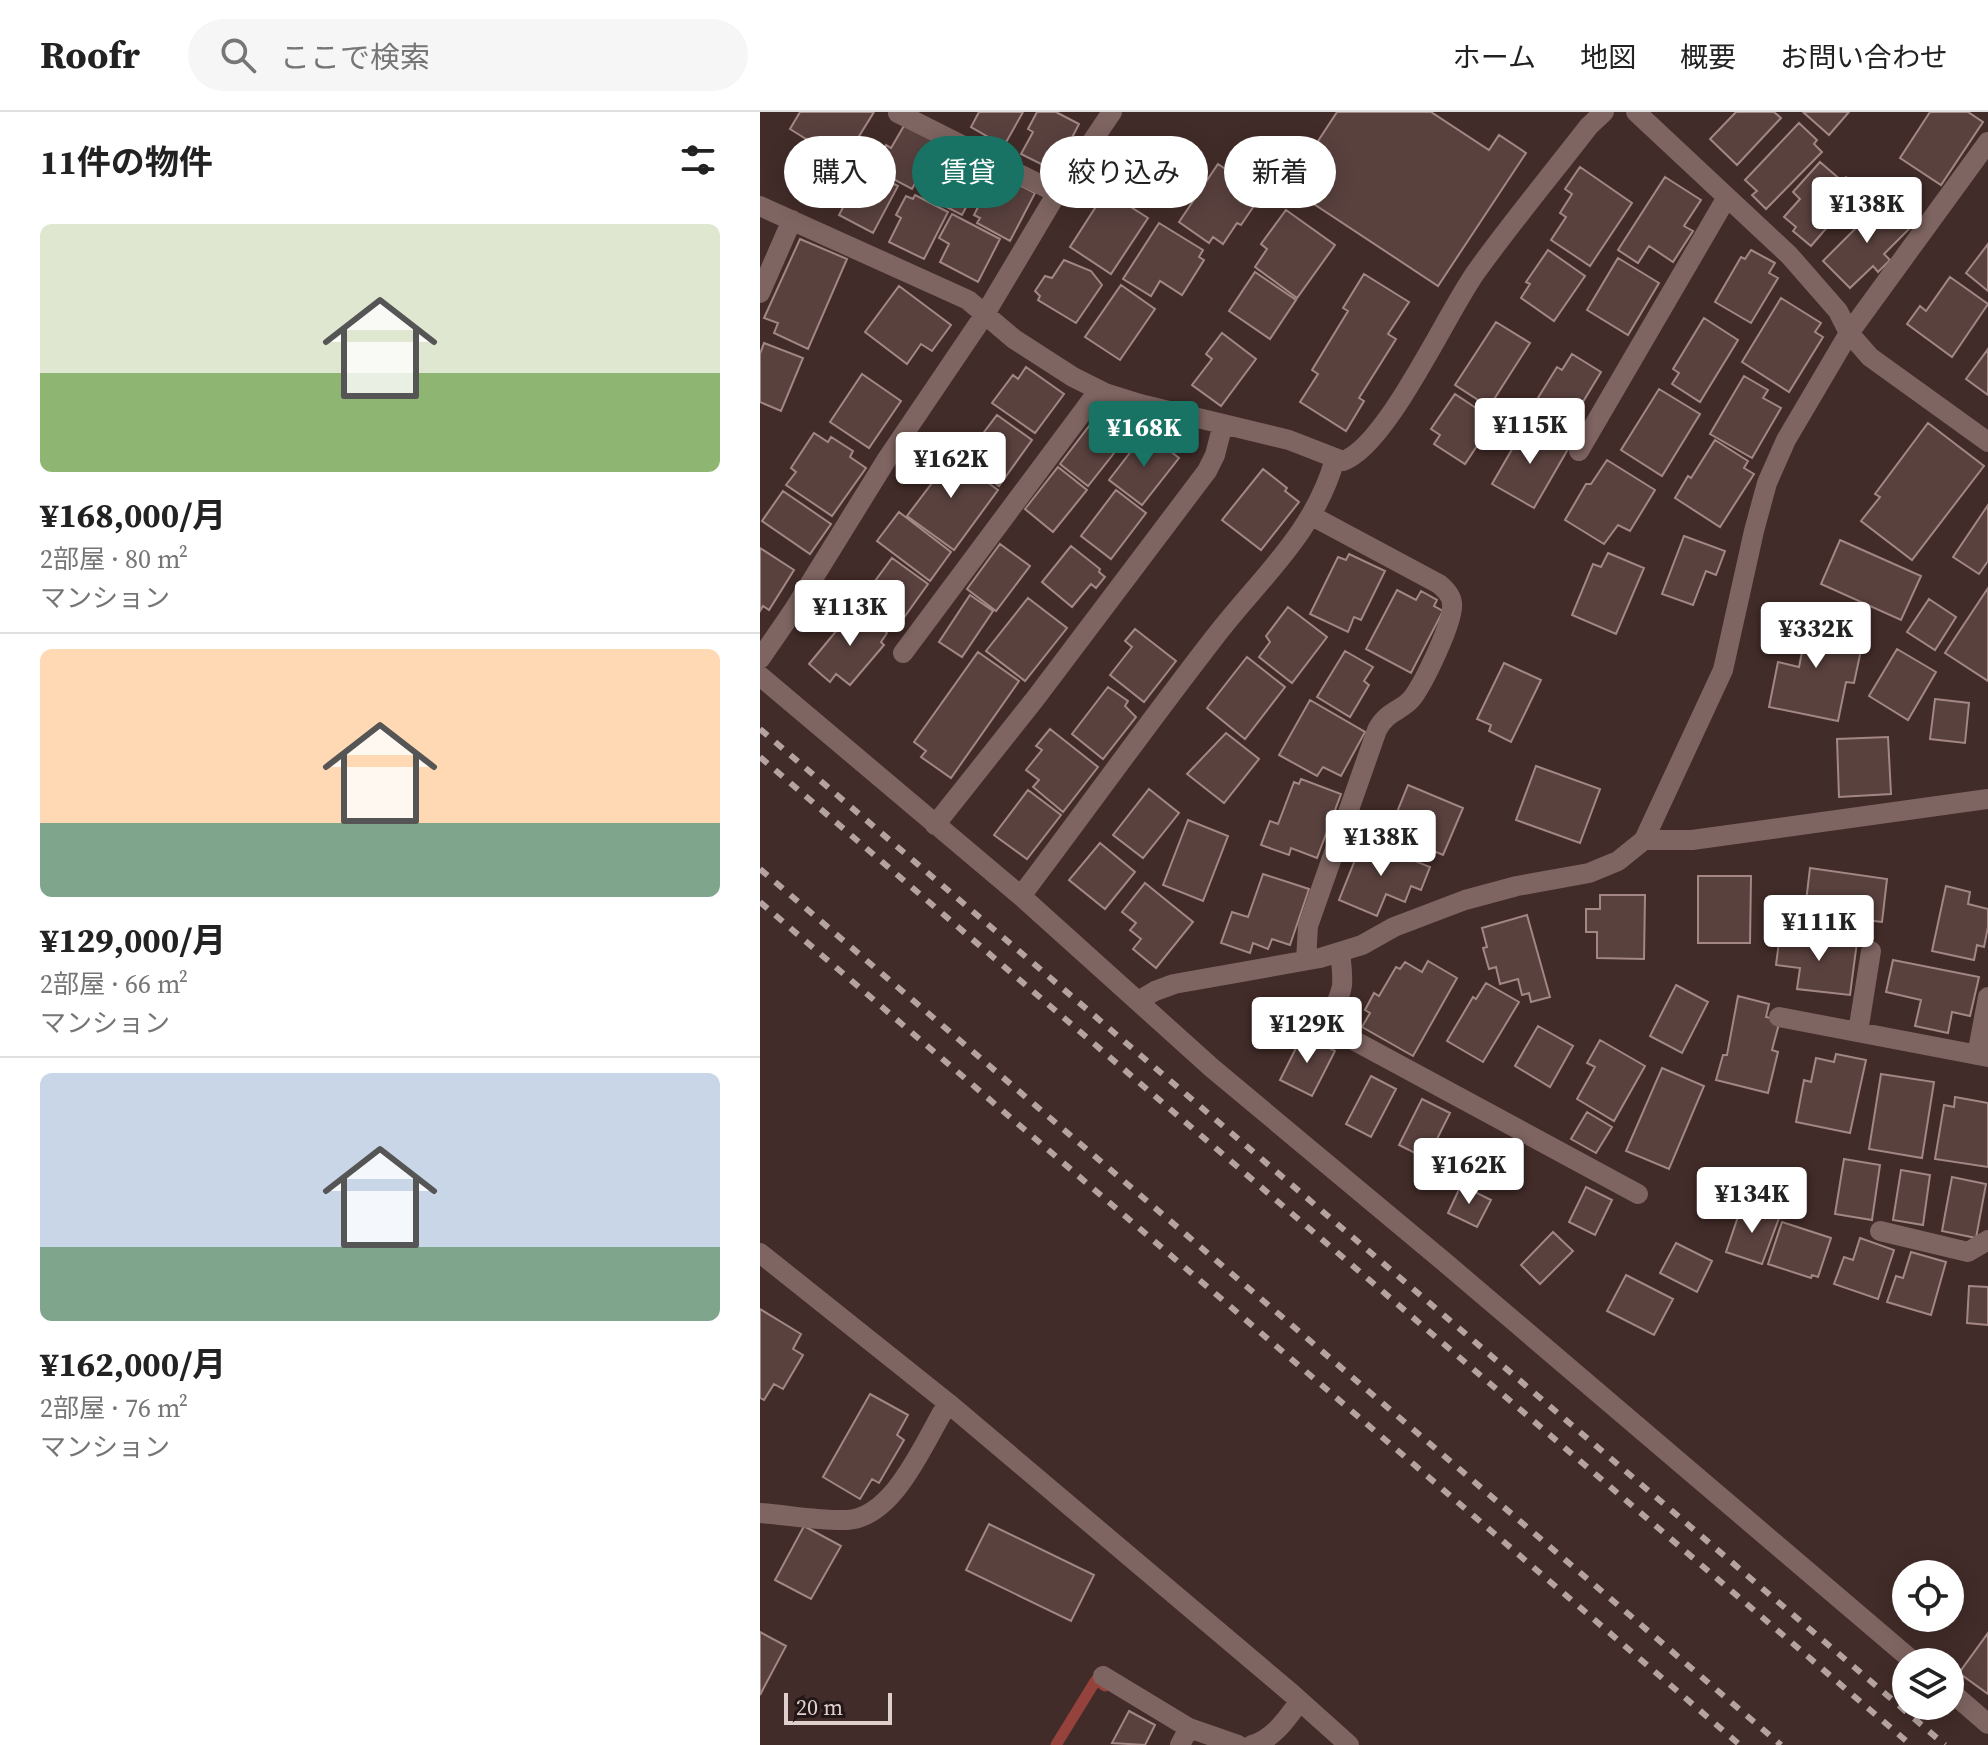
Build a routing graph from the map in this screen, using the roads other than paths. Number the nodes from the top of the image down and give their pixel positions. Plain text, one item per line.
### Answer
1 (1112, 112) edge
2 (1604, 112) edge
3 (1636, 112) edge
4 (898, 113) edge
5 (1096, 136) edge
6 (1988, 142) edge
7 (1040, 184) edge
8 (1727, 197) junction
9 (760, 206) edge
10 (1048, 208) edge
11 (792, 220) junction
12 (760, 293) edge
13 (985, 314) junction
14 (1849, 333) junction
15 (1099, 390) junction
16 (1223, 424) junction
17 (1988, 442) edge
18 (1579, 451) dead end
19 (1335, 459) junction
20 (1312, 516) junction
21 (903, 653) dead end
22 (760, 659) edge
23 (760, 676) edge
24 (1988, 799) edge
25 (935, 825) junction
26 (1644, 840) junction
27 (1021, 896) junction
28 (1871, 951) dead end
29 (1340, 952) junction
30 (1306, 960) junction
31 (1988, 997) edge
32 (1138, 1001) junction
33 (1779, 1017) dead end
34 (1858, 1032) junction
35 (1982, 1056) edge
36 (1638, 1194) dead end
37 (1880, 1231) dead end
38 (1988, 1240) edge
39 (760, 1253) edge
40 (948, 1403) junction
41 (760, 1513) edge
42 (1898, 1648) edge
43 (1103, 1676) dead end
44 (1300, 1701) junction
45 (1964, 1703) edge
46 (1988, 1724) edge
47 (1184, 1737) edge
48 (1238, 1745) edge
49 (1252, 1745) edge
50 (1349, 1745) edge

1 - 5 street
2 - 19 street
3 - 8 street
4 - 7 street
6 - 14 street
8 - 14 street
8 - 18 street
9 - 11 street
10 - 13 street
11 - 12 street
11 - 13 street
13 - 15 street
13 - 22 street
14 - 17 street
14 - 26 street
15 - 16 street
15 - 21 street
16 - 19 street
16 - 25 street
19 - 20 street
20 - 27 street
20 - 30 street
23 - 25 street
24 - 26 street
25 - 27 street
26 - 29 street
27 - 32 street
28 - 34 street
29 - 30 street
29 - 36 street
30 - 32 street
31 - 35 street
32 - 42 street
33 - 34 street
34 - 35 street
37 - 38 street
39 - 40 street
40 - 41 street
40 - 44 street
43 - 47 street
44 - 49 street
44 - 50 street
45 - 46 street
47 - 48 street

